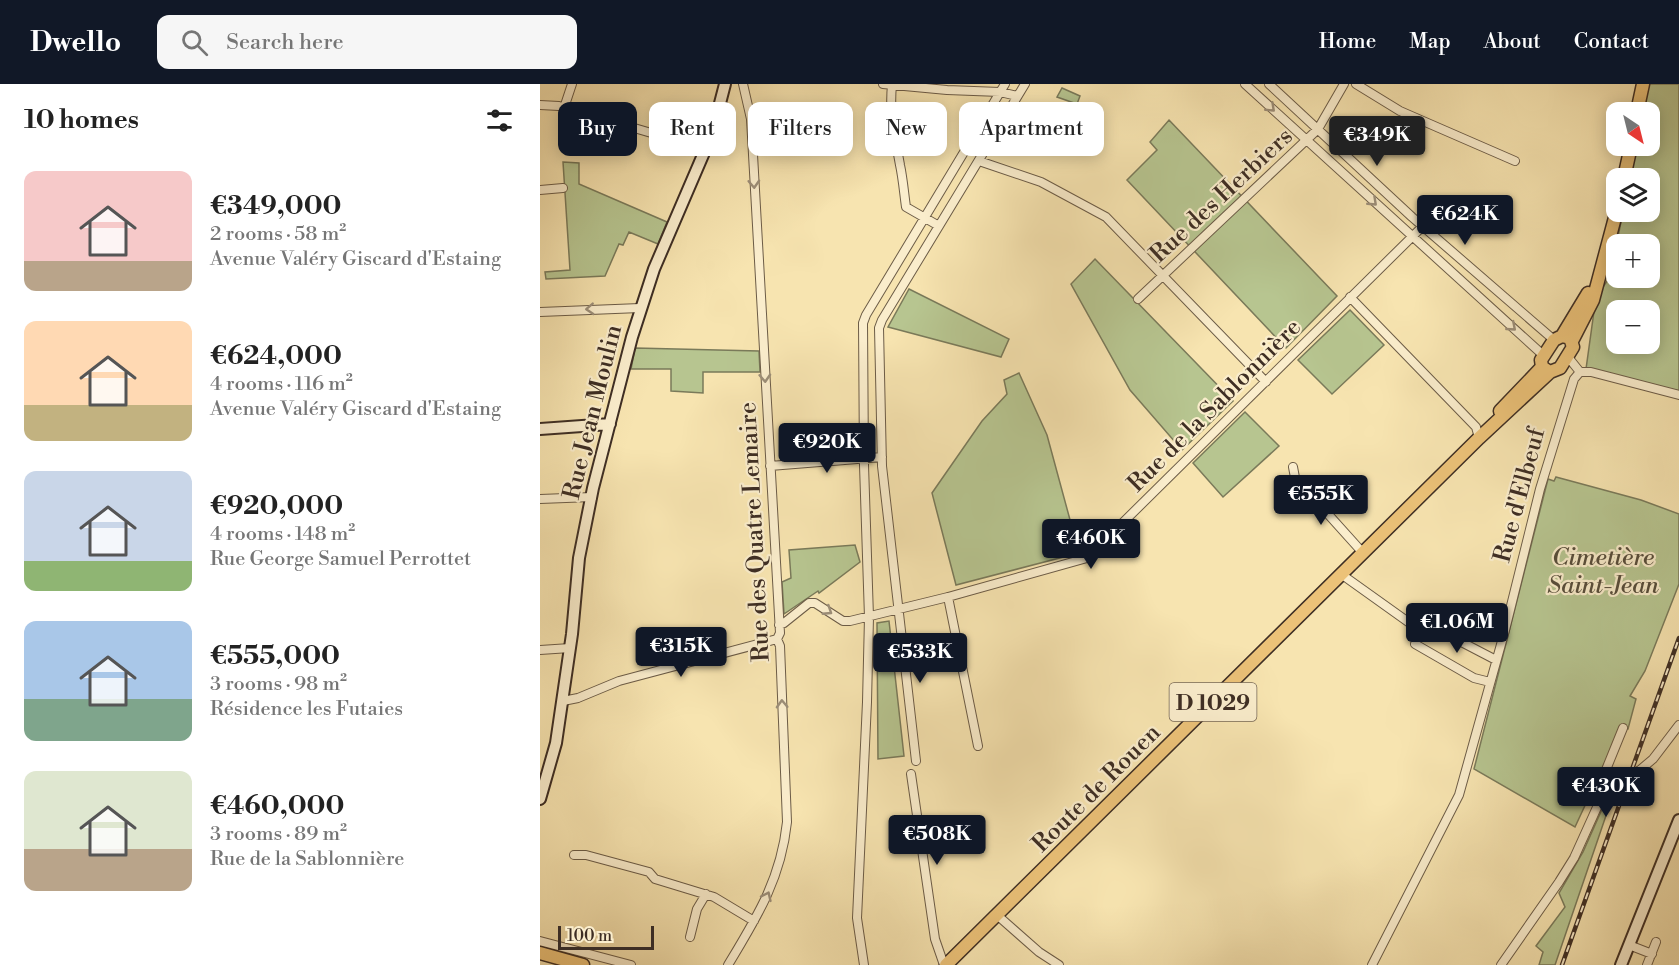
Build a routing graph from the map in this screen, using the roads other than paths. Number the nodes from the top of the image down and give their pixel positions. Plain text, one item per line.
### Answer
1 (572, 84) edge
2 (725, 84) edge
3 (743, 84) edge
4 (883, 84) edge
5 (1005, 84) edge
6 (1025, 84) edge
7 (1245, 84) edge
8 (1269, 84) edge
9 (1344, 84) edge
10 (1356, 84) edge
11 (1643, 84) edge
12 (892, 85) edge
13 (1000, 92) junction
14 (1017, 96) junction
15 (566, 102) edge
16 (720, 102) edge
17 (1639, 102) edge
18 (540, 105) edge
19 (558, 107) edge
20 (1318, 129) junction
21 (1306, 141) junction
22 (702, 156) edge
23 (979, 161) junction
24 (1515, 161) dead end
25 (563, 188) dead end
26 (540, 190) edge
27 (924, 218) junction
28 (1614, 222) edge
29 (939, 226) junction
30 (1423, 226) junction
31 (1412, 238) junction
32 (1164, 276) junction
33 (1488, 283) junction
34 (1350, 297) junction
35 (1478, 297) junction
36 (1138, 299) dead end
37 (640, 308) junction
38 (540, 312) edge
39 (1562, 339) junction
40 (1568, 357) junction
41 (1545, 364) junction
42 (1580, 372) junction
43 (1266, 382) junction
44 (1679, 395) edge
45 (610, 424) junction
46 (540, 429) edge
47 (1479, 438) junction
48 (882, 457) junction
49 (864, 458) junction
50 (770, 466) junction
51 (1293, 467) dead end
52 (1296, 483) junction
53 (592, 497) junction
54 (1279, 498) dead end
55 (540, 499) edge
56 (1363, 553) junction
57 (1341, 574) junction
58 (948, 597) junction
59 (899, 610) junction
60 (868, 617) junction
61 (779, 625) junction
62 (777, 639) junction
63 (1415, 644) dead end
64 (570, 648) junction
65 (540, 650) edge
66 (1496, 660) junction
67 (1490, 682) junction
68 (563, 701) junction
69 (1679, 725) edge
70 (1623, 728) dead end
71 (978, 746) dead end
72 (916, 761) dead end
73 (911, 774) dead end
74 (540, 799) edge
75 (1601, 800) junction
76 (1679, 820) edge
77 (574, 855) dead end
78 (706, 894) junction
79 (997, 915) junction
80 (754, 921) junction
81 (690, 937) dead end
82 (540, 941) edge
83 (1656, 942) dead end
84 (1629, 945) junction
85 (540, 953) edge
86 (1652, 954) junction
87 (540, 962) edge
88 (552, 965) edge
89 (583, 965) edge
90 (631, 965) edge
91 (728, 965) edge
92 (864, 965) edge
93 (945, 965) edge
94 (1059, 965) edge
95 (1372, 965) edge
96 (1501, 965) edge
97 (1621, 965) edge
98 (1647, 965) edge

1 - 15 street
2 - 16 main road, Rue Jean Moulin
3 -> 50 street, Rue des Quatre Lemaire
4 - 12 street
5 - 13 street
6 - 14 street
7 -> 21 street
8 - 20 street
9 - 20 street, Rue des Herbiers
10 - 24 street
11 - 17 main road
12 - 13 street
12 - 27 street
13 - 14 street
13 - 27 street
14 - 23 street
18 - 19 street
20 - 21 street, Rue des Herbiers
20 - 30 street
21 -> 31 street
21 - 32 street, Rue des Herbiers
22 - 37 main road, Rue Jean Moulin
23 - 29 street
23 - 32 street
25 - 26 street
27 - 29 street
27 - 49 street
28 - 39 main road
29 - 48 street
30 - 31 street, Rue de la Sablonnière
30 - 33 street
31 - 34 street, Rue de la Sablonnière
31 - 35 street
32 - 36 street, Rue des Herbiers
32 - 43 street
33 - 35 street
33 - 39 street
34 - 43 street, Rue de la Sablonnière
34 - 47 street
35 -> 41 street
37 -> 38 street
37 - 45 main road, Rue Jean Moulin
39 - 40 main road
39 - 41 main road
40 - 41 main road
40 - 42 street
41 - 47 main road, Route de Rouen / D 1029
42 - 44 street
42 - 66 street, Rue d'Elbeuf
43 - 58 street, Rue de la Sablonnière
45 - 46 main road
45 - 53 main road, Rue Jean Moulin
47 - 56 main road, Route de Rouen / D 1029
48 - 49 street
48 - 59 street
49 - 50 street
49 - 60 street
50 - 61 street, Rue des Quatre Lemaire
51 - 52 street
52 - 54 street
52 - 56 street
53 - 55 street
53 - 64 main road, Rue Jean Moulin
56 - 57 main road, Route de Rouen / D 1029
57 - 66 street
57 - 79 main road, Route de Rouen / D 1029
58 - 59 street, Rue de la Sablonnière
58 - 71 street
59 - 60 street, Rue de la Sablonnière
59 - 72 street
61 -> 60 street, Rue de la Sablonnière
60 - 92 street
61 - 62 street, Rue des Quatre Lemaire
62 - 68 street
80 -> 62 street, Rue des Quatre Lemaire
63 - 67 street
64 - 65 street
64 - 68 main road, Rue Jean Moulin
66 - 67 street, Rue d'Elbeuf
67 - 95 street, Rue d'Elbeuf
68 - 74 main road, Rue Jean Moulin
69 - 75 street, bridge
70 - 75 street
73 - 93 street
75 - 96 street
76 - 84 main road
77 - 78 street
78 - 80 street
78 - 81 street
79 - 93 main road, Route de Rouen / D 1029
79 - 94 street
80 - 91 street, Rue des Quatre Lemaire
82 - 90 street
83 - 86 street
84 - 86 street
84 - 97 main road
85 - 89 main road
86 - 98 street
87 - 88 main road

